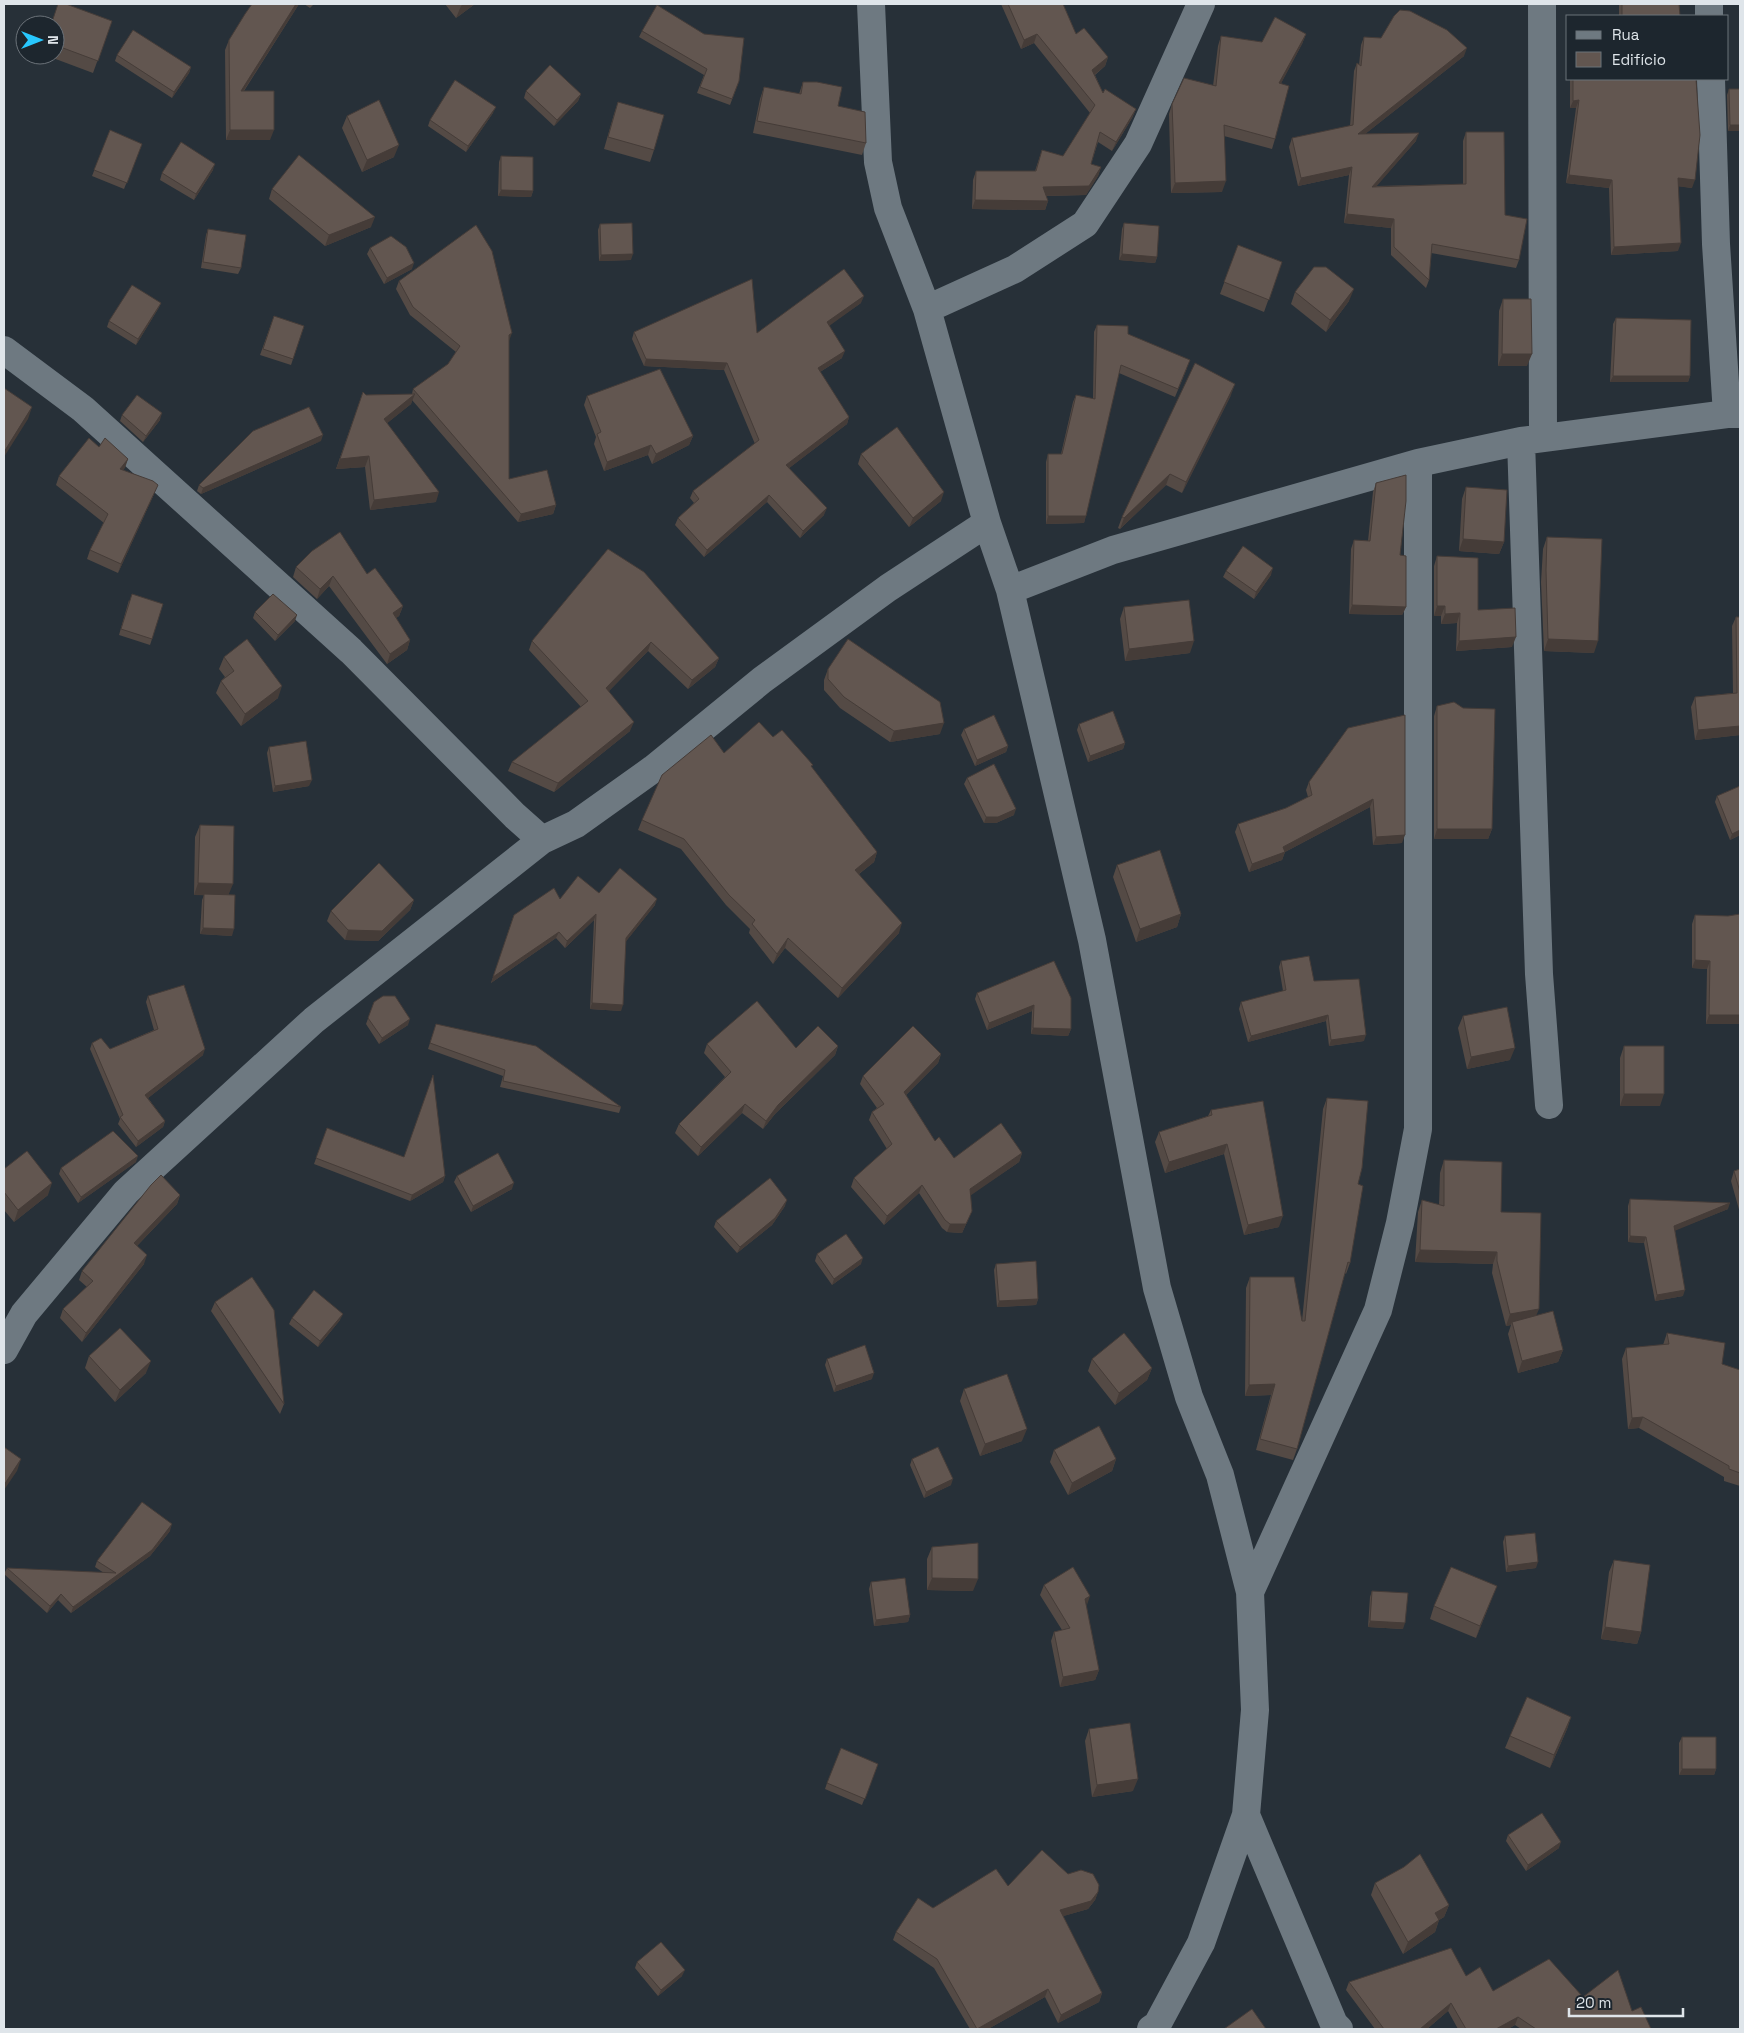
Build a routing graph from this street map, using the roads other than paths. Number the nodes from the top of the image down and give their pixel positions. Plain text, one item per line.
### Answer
1 (872, 4) edge
2 (1201, 4) edge
3 (1542, 4) edge
4 (1711, 80) edge
5 (927, 309) junction
6 (4, 350) edge
7 (1733, 414) edge
8 (1532, 440) junction
9 (1418, 463) junction
10 (987, 523) junction
11 (1010, 590) junction
12 (542, 840) junction
13 (1549, 1105) dead end
14 (4, 1350) edge
15 (1250, 1592) junction
16 (1246, 1816) junction
17 (1336, 2028) edge
18 (1151, 2029) edge

1 - 5 street
2 - 5 street
3 - 8 street
4 - 7 street
5 - 10 street
6 - 12 street
7 - 8 street
8 - 9 street
8 - 13 street
9 - 11 street
9 - 15 street
10 - 11 street
10 - 12 street
11 - 15 street
12 - 14 street
15 - 16 street
16 - 17 street
16 - 18 street

